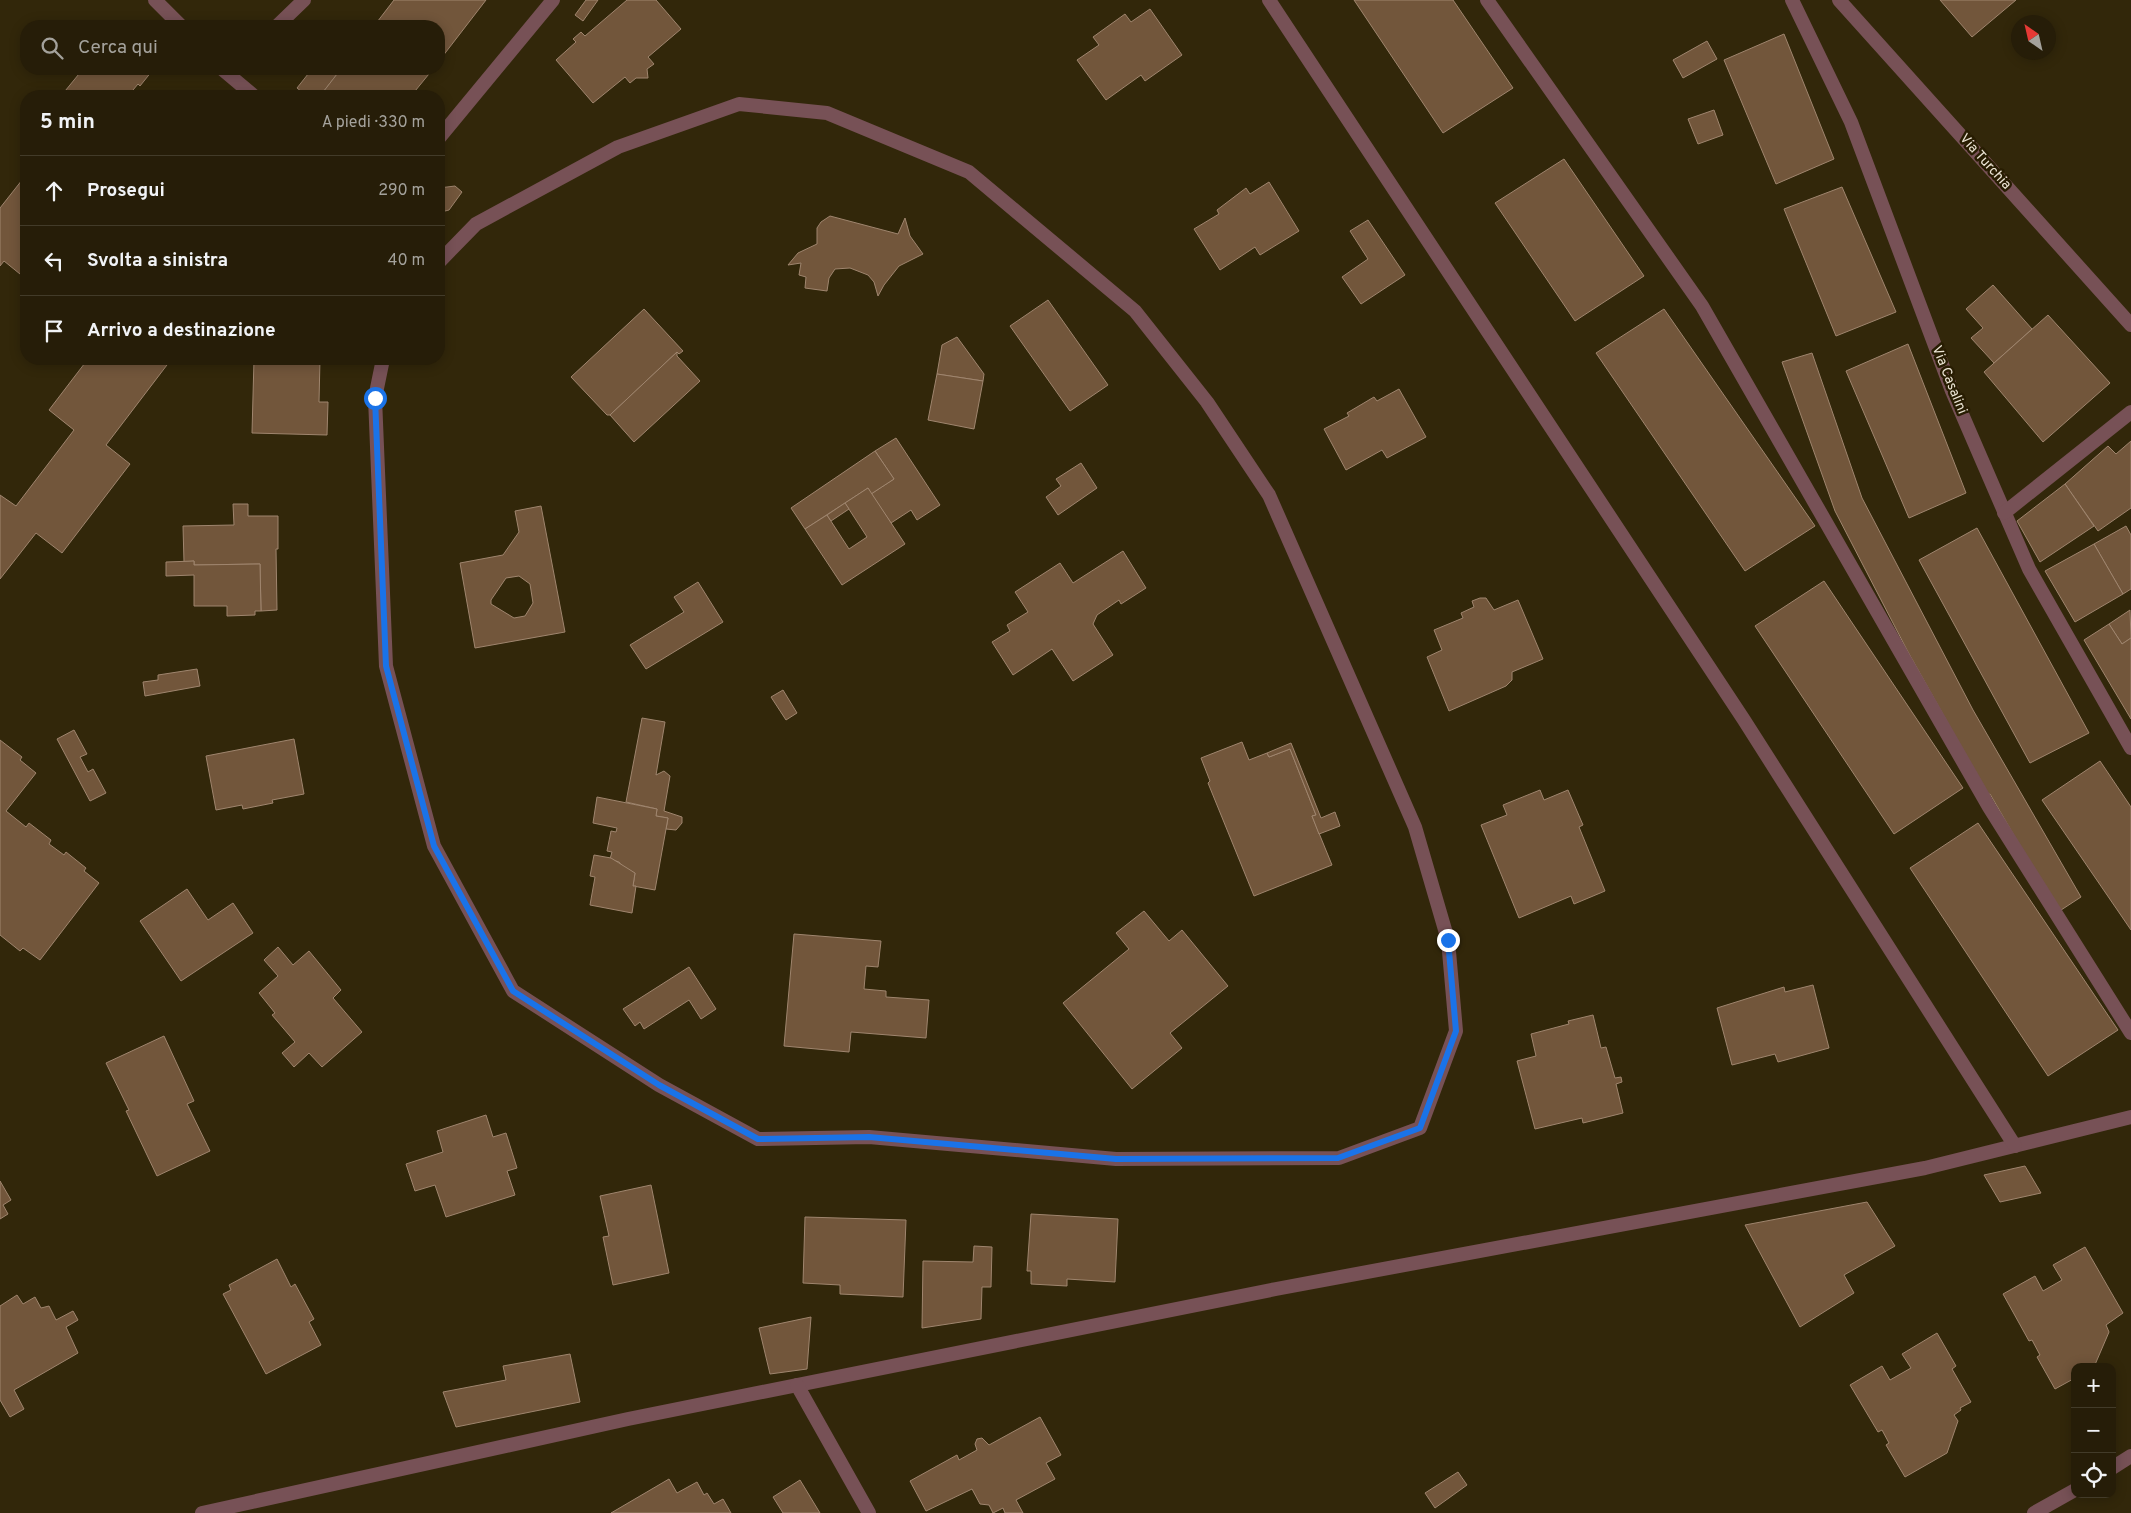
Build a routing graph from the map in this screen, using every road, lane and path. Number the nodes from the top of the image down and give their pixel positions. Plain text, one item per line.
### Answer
1 (155, 0) edge
2 (304, 0) edge
3 (553, 0) edge
4 (1270, 0) edge
5 (1487, 0) edge
6 (1792, 0) edge
7 (1839, 0) edge
8 (175, 20) edge
9 (283, 20) edge
10 (232, 75) edge
11 (248, 90) edge
12 (445, 131) edge
13 (445, 256) edge
14 (2131, 325) edge
15 (382, 365) edge
16 (2131, 412) edge
17 (2004, 513) junction
18 (2131, 748) edge
19 (2131, 1033) edge
20 (2131, 1117) edge
21 (2015, 1146) junction
22 (797, 1385) junction
23 (2131, 1456) edge
24 (2116, 1465) edge
25 (2071, 1492) edge
26 (202, 1513) edge
27 (868, 1513) edge
28 (2034, 1513) edge

1 - 8 street
2 - 9 street
3 - 12 street
4 - 21 street
5 - 19 street
6 - 17 street, Via Casalini
7 - 14 street, Via Turchia
10 - 11 street
13 - 15 street
16 - 17 street
17 - 18 street, Via Casalini
20 - 21 street
21 - 22 street
22 - 26 street
22 - 27 street
23 - 24 street
25 - 28 street

